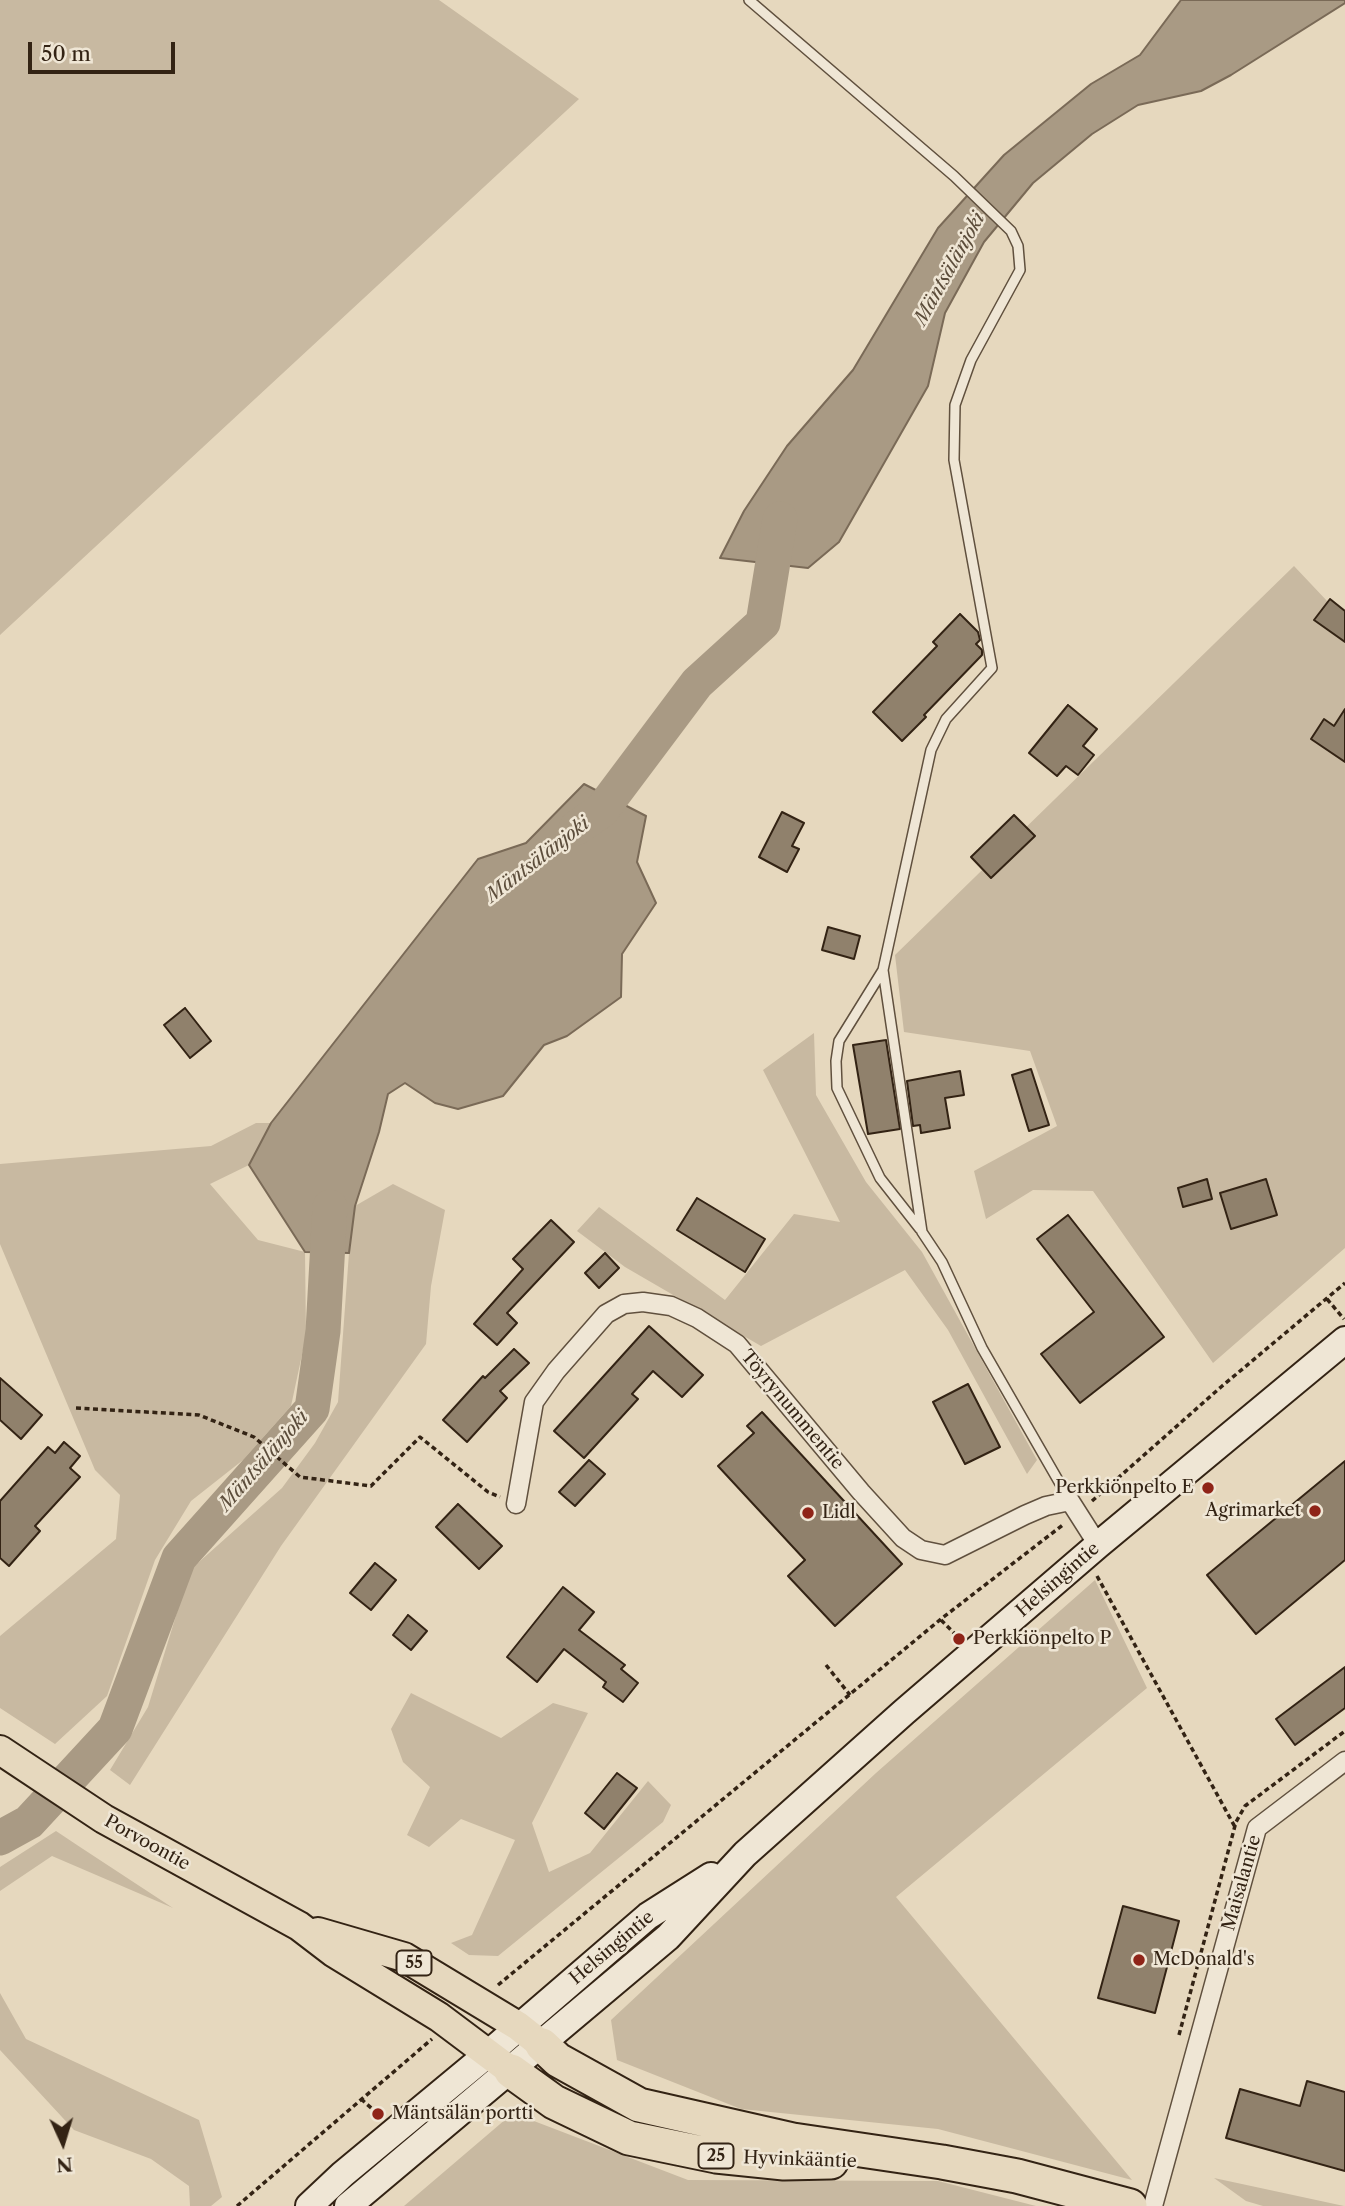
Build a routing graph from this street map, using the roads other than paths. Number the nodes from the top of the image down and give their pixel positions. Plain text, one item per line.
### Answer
1 (749, 0) edge
2 (883, 970) junction
3 (922, 1232) junction
4 (1345, 1340) edge
5 (516, 1504) road end
6 (1074, 1507) junction
7 (1092, 1550) junction
8 (3, 1752) edge
9 (1345, 1761) edge
10 (299, 1926) junction
11 (530, 2035) junction
12 (500, 2062) junction
13 (942, 2162) junction
14 (1135, 2205) edge
15 (309, 2206) edge
16 (348, 2206) edge

1 - 2 lane
2 - 3 lane
2 - 3 lane
3 - 6 lane
4 - 7 main road, Helsingintie
5 - 6 street, Töyrynummentie
6 - 7 street
7 - 11 main road, Helsingintie
8 - 10 main road, Porvoontie / 55
9 - 14 street, Maisalantie
10 - 11 main road, Porvoontie / 55
10 - 12 main road, Porvoontie / 55
11 - 12 main road, Helsingintie
11 - 13 highway, Hyvinkääntie / 25
12 - 13 highway, Hyvinkääntie / 25
12 - 15 main road
12 - 16 main road
13 - 14 highway, Hyvinkääntie / 25

